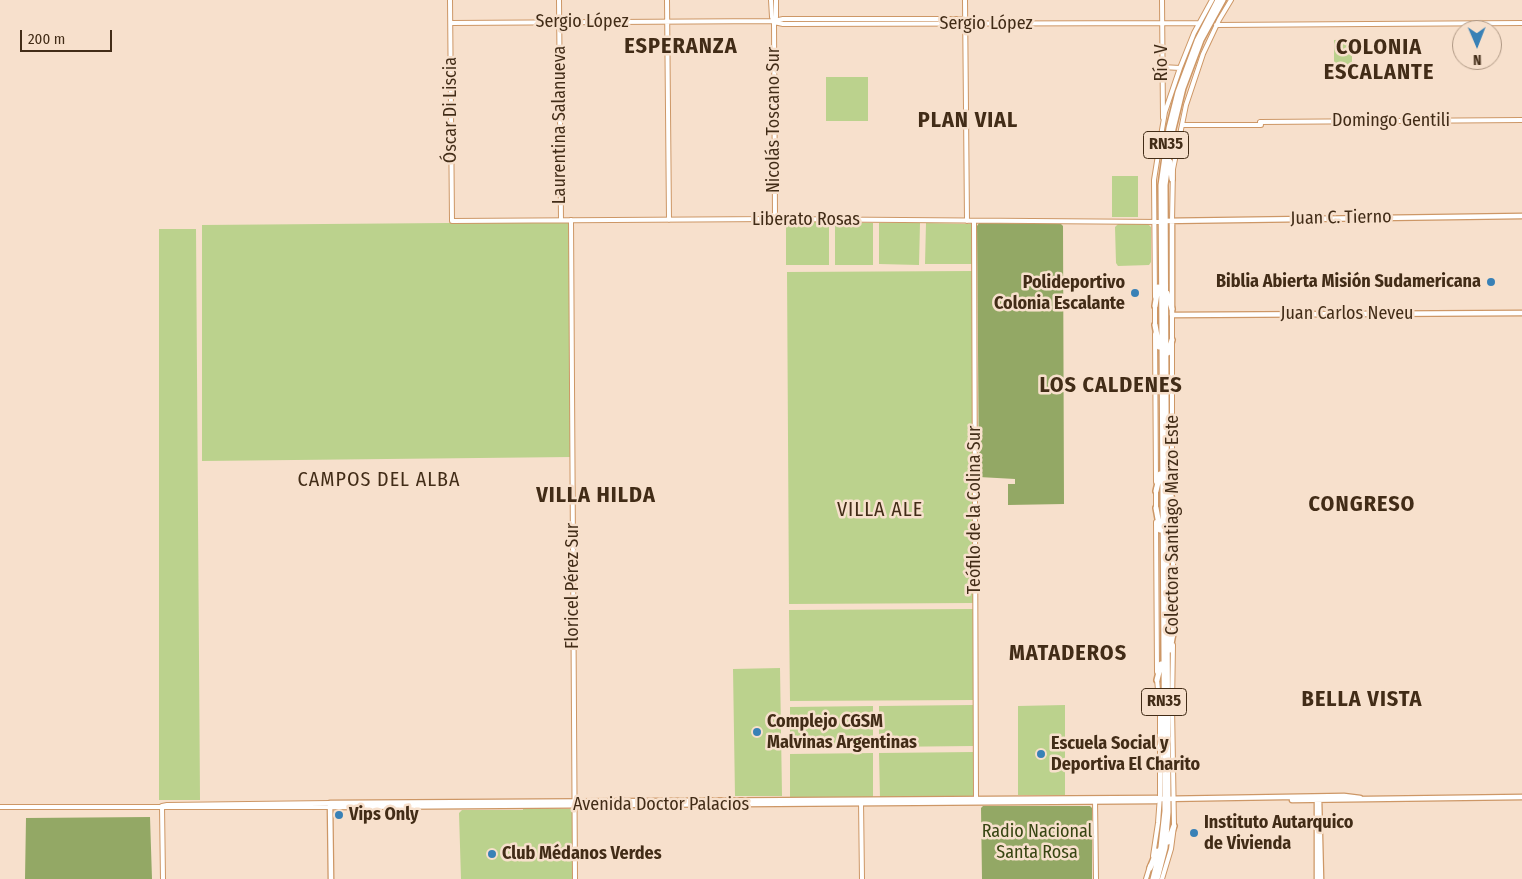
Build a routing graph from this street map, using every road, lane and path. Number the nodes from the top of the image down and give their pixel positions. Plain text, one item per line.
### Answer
1 (450, 0) edge
2 (559, 0) edge
3 (667, 0) edge
4 (771, 0) edge
5 (776, 0) edge
6 (965, 0) edge
7 (1162, 0) edge
8 (1212, 0) edge
9 (1217, 0) edge
10 (1224, 0) edge
11 (1231, 0) edge
12 (774, 21) junction
13 (965, 21) junction
14 (559, 22) junction
15 (668, 22) junction
16 (451, 23) junction
17 (1162, 23) junction
18 (1199, 23) junction
19 (1522, 23) edge
20 (1216, 25) junction
21 (1162, 67) junction
22 (1185, 70) junction
23 (1196, 73) junction
24 (1180, 87) junction
25 (1175, 117) junction
26 (1522, 120) edge
27 (1163, 125) junction
28 (1182, 125) junction
29 (1157, 156) junction
30 (1172, 179) junction
31 (1522, 216) edge
32 (775, 219) junction
33 (561, 220) junction
34 (571, 220) junction
35 (670, 220) junction
36 (452, 221) joint
37 (967, 221) junction
38 (974, 221) junction
39 (1172, 221) junction
40 (1154, 222) junction
41 (1162, 222) junction
42 (1163, 248) junction
43 (1155, 306) junction
44 (1172, 312) junction
45 (1522, 313) edge
46 (1155, 325) junction
47 (1172, 340) junction
48 (1162, 382) junction
49 (1166, 388) junction
50 (1164, 411) junction
51 (1172, 411) junction
52 (1156, 412) junction
53 (1162, 431) junction
54 (1166, 439) junction
55 (1156, 491) junction
56 (1172, 501) junction
57 (1156, 508) junction
58 (1172, 521) junction
59 (1163, 574) junction
60 (1167, 593) junction
61 (1163, 619) junction
62 (1173, 633) junction
63 (1157, 680) junction
64 (1168, 700) junction
65 (1522, 797) edge
66 (976, 799) junction
67 (1167, 799) junction
68 (1318, 799) junction
69 (1095, 800) junction
70 (861, 802) junction
71 (574, 804) junction
72 (330, 805) junction
73 (162, 806) junction
74 (0, 808) edge
75 (1164, 812) junction
76 (1174, 826) junction
77 (1150, 868) junction
78 (164, 879) edge
79 (331, 879) edge
80 (575, 879) edge
81 (862, 879) edge
82 (1096, 879) edge
83 (1146, 879) edge
84 (1152, 879) edge
85 (1157, 879) edge
86 (1162, 879) edge
87 (1319, 879) edge

1 - 16 street, Óscar Di Liscia
2 - 14 street, Laurentina Salanueva
3 - 15 street
4 - 12 street, Nicolás Toscano Sur
5 - 12 street, Nicolás Toscano Sur
6 - 13 street
7 - 17 street, Río V
8 - 18 street, Colectora Santiago Marzo Este
9 - 22 highway, RN35
10 - 22 highway, RN35
11 - 20 street, Colectora Santiago Marzo Este
12 - 13 street, Sergio López
12 - 15 street, Sergio López
12 - 32 street, Nicolás Toscano Sur
13 - 17 street, Sergio López
13 - 37 street
14 - 15 street, Sergio López
14 - 16 street, Sergio López
14 - 33 street, Laurentina Salanueva
15 - 35 street
16 - 36 street, Óscar Di Liscia
17 - 18 street, Sergio López
17 - 21 street, Río V
18 - 22 street, Colectora Santiago Marzo Este
19 - 20 street
20 - 23 street, Colectora Santiago Marzo Este
21 - 22 street
21 - 27 street, Río V
22 - 23 street
22 - 24 highway, RN35
22 - 25 highway, RN35
22 - 27 street, Colectora Santiago Marzo Este
23 - 28 street, Colectora Santiago Marzo Este
24 - 29 highway
24 - 41 highway, RN35
25 - 30 highway
25 - 41 highway, RN35
26 - 28 street, Domingo Gentili
27 - 29 street, Colectora Santiago Marzo Este
28 - 30 street, Colectora Santiago Marzo Este
29 - 40 street, Colectora Santiago Marzo Este
30 - 39 street, Colectora Santiago Marzo Este
31 - 39 main road, Juan C. Tierno
32 - 35 street, Liberato Rosas
32 - 37 street, Liberato Rosas
33 - 34 street, Liberato Rosas
33 - 36 street, Liberato Rosas
34 - 35 street, Liberato Rosas
34 - 71 street, Floricel Pérez Sur
37 - 38 street, Liberato Rosas
38 - 40 street, Liberato Rosas
38 - 66 street, Teófilo de la Colina Sur
39 - 41 main road, Juan C. Tierno
39 - 44 main road, Colectora Santiago Marzo Este
40 - 41 street, Liberato Rosas
40 - 43 street, Colectora Santiago Marzo Este
41 - 42 highway, RN35
42 - 43 highway
42 - 44 highway
42 - 48 highway, RN35
42 - 49 highway, RN35
43 - 46 street, Colectora Santiago Marzo Este
44 - 45 main road, Juan Carlos Neveu
44 - 47 street, Colectora Santiago Marzo Este
46 - 48 highway
46 - 52 street, Colectora Santiago Marzo Este
47 - 49 highway
47 - 51 street, Colectora Santiago Marzo Este
48 - 50 highway, RN35
49 - 50 highway, RN35
50 - 51 street
50 - 52 street
50 - 53 highway, RN35
50 - 54 highway, RN35
51 - 56 street, Colectora Santiago Marzo Este
52 - 55 street, Colectora Santiago Marzo Este
53 - 55 highway
53 - 59 highway, RN35
54 - 56 highway
54 - 60 highway, RN35
55 - 57 street, Colectora Santiago Marzo Este
56 - 58 street, Colectora Santiago Marzo Este
57 - 59 highway
57 - 63 street, Colectora Santiago Marzo Este
58 - 60 highway
58 - 62 street, Colectora Santiago Marzo Este
59 - 61 highway, RN35
60 - 64 highway, RN35
61 - 63 highway
61 - 67 highway, RN35
62 - 64 highway
62 - 67 street, Colectora Santiago Marzo Este
63 - 67 street, Colectora Santiago Marzo Este
64 - 67 highway, RN35
65 - 68 main road, Avenida Doctor Palacios
66 - 69 main road, Avenida Doctor Palacios
66 - 70 main road, Avenida Doctor Palacios
67 - 68 main road, Avenida Doctor Palacios
67 - 69 main road, Avenida Doctor Palacios
67 - 75 highway, RN35
67 - 76 street, Colectora Santiago Marzo Este
67 - 77 street, Colectora Santiago Marzo Este
67 - 85 highway, RN35
68 - 87 main road
69 - 70 main road, Avenida Doctor Palacios
69 - 82 street
70 - 71 main road, Avenida Doctor Palacios
70 - 81 street
71 - 72 main road, Avenida Doctor Palacios
71 - 80 street, Floricel Pérez Sur
72 - 73 street, Avenida Doctor Palacios
72 - 79 main road
73 - 74 street, Avenida Doctor Palacios
73 - 78 street
75 - 77 highway
75 - 84 highway, RN35
76 - 85 highway
76 - 86 street, Colectora Santiago Marzo Este
77 - 83 street, Colectora Santiago Marzo Este

